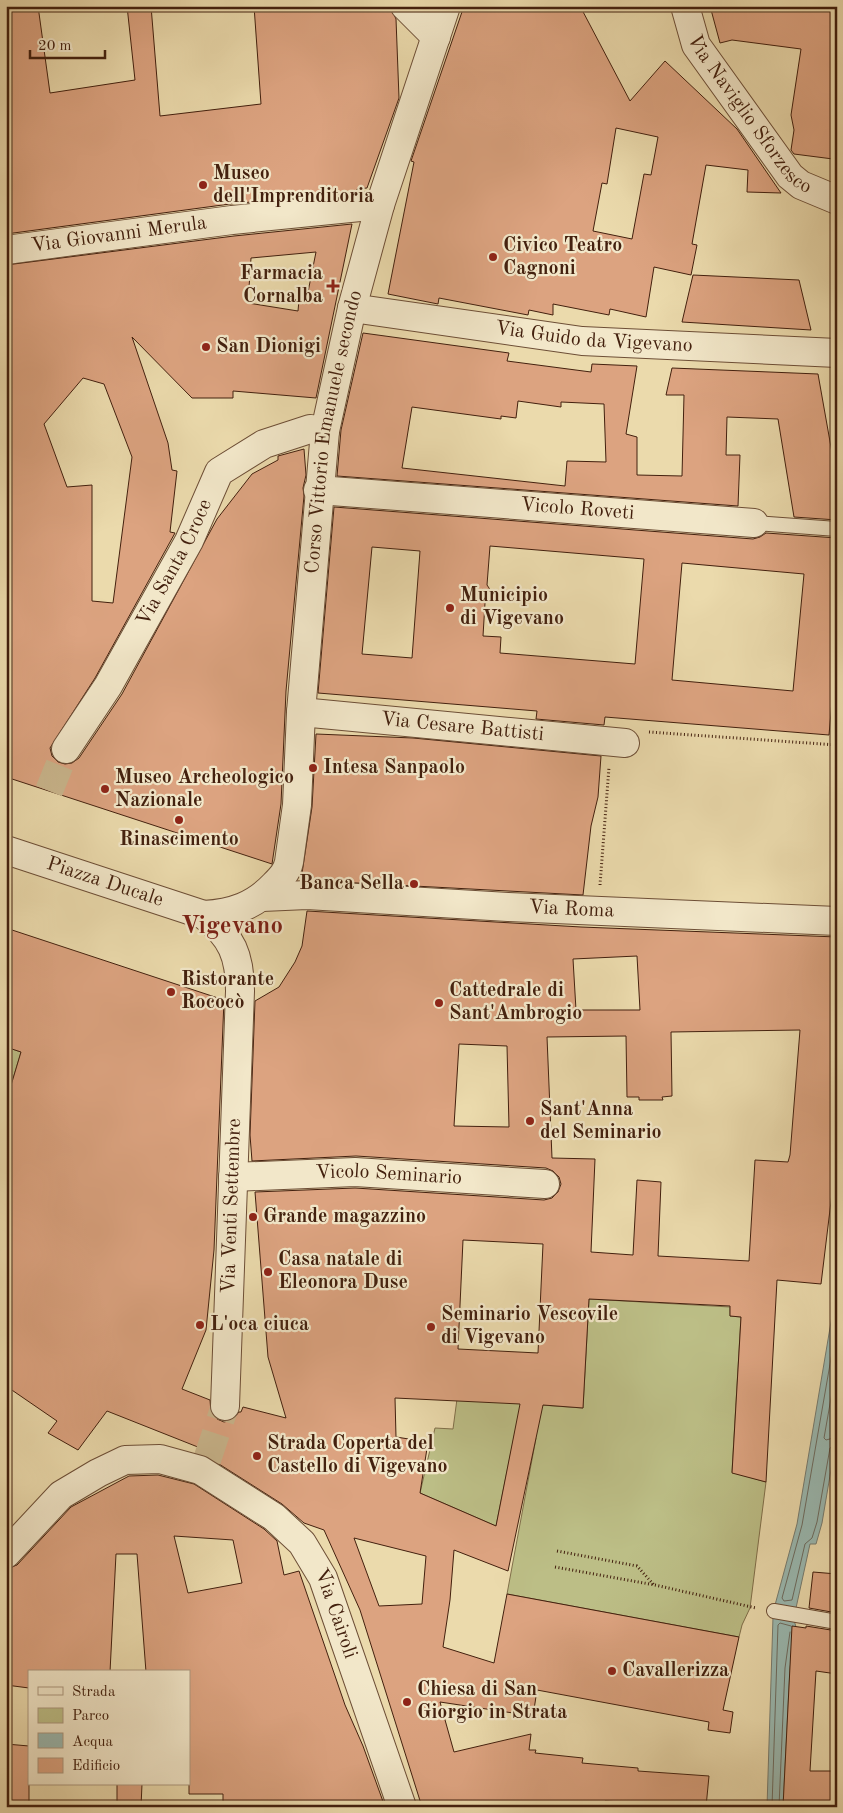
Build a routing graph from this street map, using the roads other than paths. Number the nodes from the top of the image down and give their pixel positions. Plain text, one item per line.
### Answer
1 (405, 6) edge
2 (446, 6) edge
3 (684, 6) edge
4 (436, 37) junction
5 (837, 200) edge
6 (380, 205) junction
7 (6, 250) edge
8 (352, 308) junction
9 (837, 353) edge
10 (325, 431) junction
11 (318, 490) junction
12 (754, 523) joint
13 (837, 529) edge
14 (301, 712) junction
15 (618, 742) road end
16 (66, 749) tunnel mouth
17 (6, 850) edge
18 (287, 870) joint
19 (307, 895) joint
20 (262, 897) junction
21 (204, 915) junction
22 (837, 921) edge
23 (239, 1005) joint
24 (233, 1177) junction
25 (544, 1184) dead end
26 (225, 1406) tunnel mouth
27 (6, 1554) edge
28 (774, 1611) road end
29 (837, 1622) edge
30 (402, 1807) edge

1 - 4 street
2 - 4 street, Corso Vittorio Emanuele secondo
3 - 5 street, Via Naviglio Sforzesco
4 - 6 street, Corso Vittorio Emanuele secondo
6 - 7 street, Via Giovanni Merula
6 - 8 street, Corso Vittorio Emanuele secondo
8 - 9 street, Via Guido da Vigevano
8 - 10 street, Corso Vittorio Emanuele secondo
10 - 11 street, Corso Vittorio Emanuele secondo
10 - 16 street, Via Santa Croce
11 - 12 street, Vicolo Roveti
11 - 14 street, Corso Vittorio Emanuele secondo
12 - 13 lane, Vicolo Roveti
14 - 15 street, Via Cesare Battisti
14 - 18 street, Corso Vittorio Emanuele secondo
17 - 21 street, Piazza Ducale
18 - 20 street, Piazza Ducale
19 - 20 street, Piazza Ducale
19 - 22 street, Via Roma
20 - 21 street, Piazza Ducale
21 - 23 street, Piazza Ducale
23 - 24 street, Via Venti Settembre
24 - 25 street, Vicolo Seminario
24 - 26 street, Via Venti Settembre
27 - 30 street, Via Cairoli
28 - 29 lane

